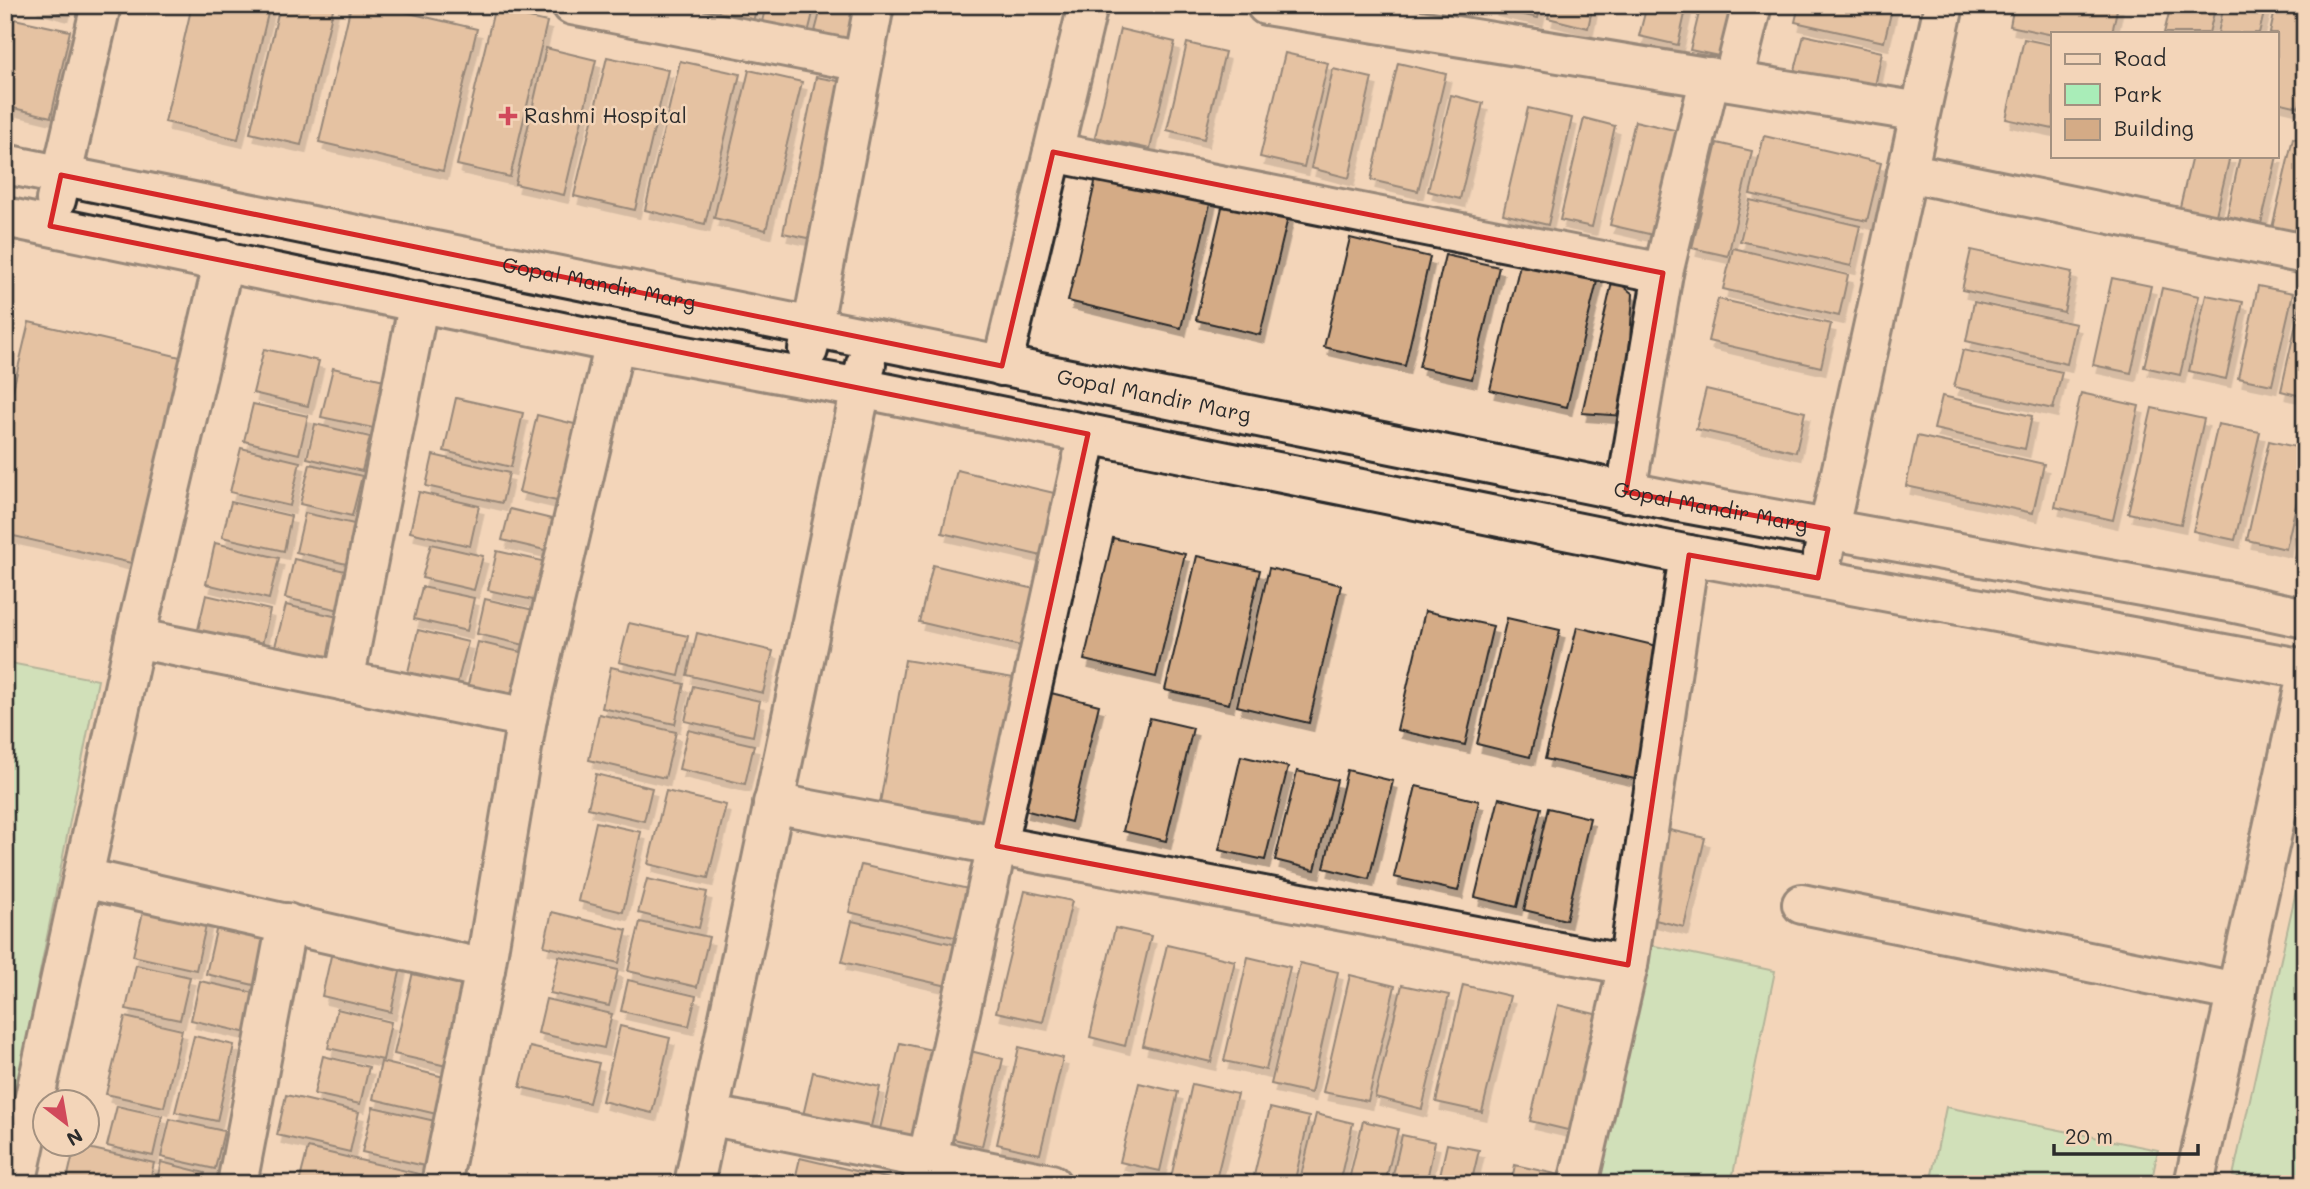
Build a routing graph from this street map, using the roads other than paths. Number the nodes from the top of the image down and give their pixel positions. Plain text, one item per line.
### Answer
1 (101, 5) edge
2 (572, 5) edge
3 (874, 5) edge
4 (1088, 5) edge
5 (1266, 5) edge
6 (1752, 5) edge
7 (1944, 5) edge
8 (863, 62) junction
9 (1721, 79) junction
10 (1920, 112) junction
11 (1053, 152) junction
12 (5, 164) edge
13 (1907, 172) junction
14 (61, 175) junction
15 (5, 217) edge
16 (50, 226) junction
17 (2305, 254) edge
18 (224, 260) junction
19 (1663, 273) junction
20 (419, 301) junction
21 (813, 327) junction
22 (871, 339) junction
23 (615, 343) junction
24 (1002, 366) junction
25 (804, 378) junction
26 (860, 388) junction
27 (1088, 434) junction
28 (1626, 492) junction
29 (1828, 529) junction
30 (1689, 555) junction
31 (1818, 578) junction
32 (2305, 618) edge
33 (135, 638) junction
34 (2305, 669) edge
35 (344, 681) junction
36 (2305, 684) edge
37 (527, 718) junction
38 (774, 803) junction
39 (997, 846) junction
40 (84, 878) junction
41 (1802, 904) dead end
42 (287, 923) junction
43 (1628, 965) junction
44 (485, 969) junction
45 (2236, 992) junction
46 (708, 1115) junction
47 (925, 1171) edge
48 (16, 1184) edge
49 (237, 1184) edge
50 (441, 1184) edge
51 (694, 1184) edge
52 (1051, 1184) edge
53 (1578, 1184) edge
54 (2194, 1184) edge

1 - 14 street
2 - 8 street
3 - 8 street
4 - 11 street
5 - 9 street
6 - 9 street
7 - 10 street
8 - 21 street
9 - 10 street
9 - 19 street
10 - 13 street
11 - 19 street
11 - 24 street
12 - 14 street, Gopal Mandir Marg
13 - 17 street
13 - 29 street
14 - 16 street
14 - 21 street, Gopal Mandir Marg
15 - 16 street
16 - 18 street
18 - 20 street
18 - 33 street
19 - 28 street
20 - 23 street
20 - 35 street
21 - 22 street, Gopal Mandir Marg
21 - 25 street
22 - 24 street, Gopal Mandir Marg
22 - 26 street
23 - 25 street
23 - 37 street
24 - 28 street, Gopal Mandir Marg
25 - 26 street
26 - 27 street
26 - 38 street
27 - 30 street
27 - 39 street
28 - 29 street, Gopal Mandir Marg
29 - 31 street
29 - 32 street, Gopal Mandir Marg
30 - 31 street
30 - 43 street
31 - 34 street
33 - 35 street
33 - 40 street
35 - 37 street
36 - 45 street
37 - 44 street
38 - 39 street
38 - 46 street
39 - 43 street
39 - 47 street
40 - 42 street
40 - 48 street
41 - 45 street
42 - 44 street
42 - 49 street
43 - 53 street
44 - 50 street
45 - 54 street
46 - 47 street
46 - 51 street
47 - 52 street

